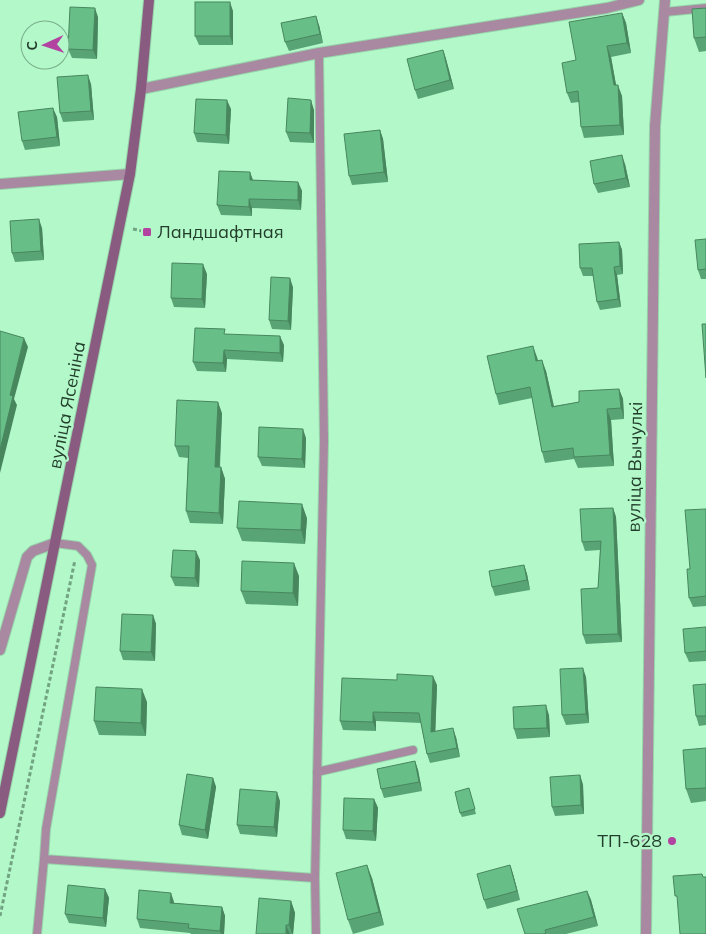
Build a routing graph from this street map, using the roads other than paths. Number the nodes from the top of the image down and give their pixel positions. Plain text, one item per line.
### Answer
1 (149, 0) edge
2 (639, 0) edge
3 (665, 0) edge
4 (706, 8) edge
5 (665, 12) junction
6 (320, 53) junction
7 (141, 89) junction
8 (130, 174) junction
9 (0, 184) edge
10 (55, 543) junction
11 (0, 650) edge
12 (413, 750) dead end
13 (317, 772) junction
14 (0, 814) edge
15 (44, 859) junction
16 (315, 878) junction
17 (37, 934) edge
18 (316, 934) edge
19 (646, 934) edge

1 - 7 street, вуліца Ясеніна
2 - 6 street
3 - 5 street, вуліца Вычулкі
4 - 5 lane
5 - 19 street, вуліца Вычулкі
6 - 7 street
6 - 13 lane
7 - 8 street, вуліца Ясеніна
8 - 9 street
8 - 10 street, вуліца Ясеніна
10 - 11 street
10 - 14 street, вуліца Ясеніна
10 - 15 lane
12 - 13 lane
13 - 16 lane
15 - 16 lane
15 - 17 lane
16 - 18 lane

